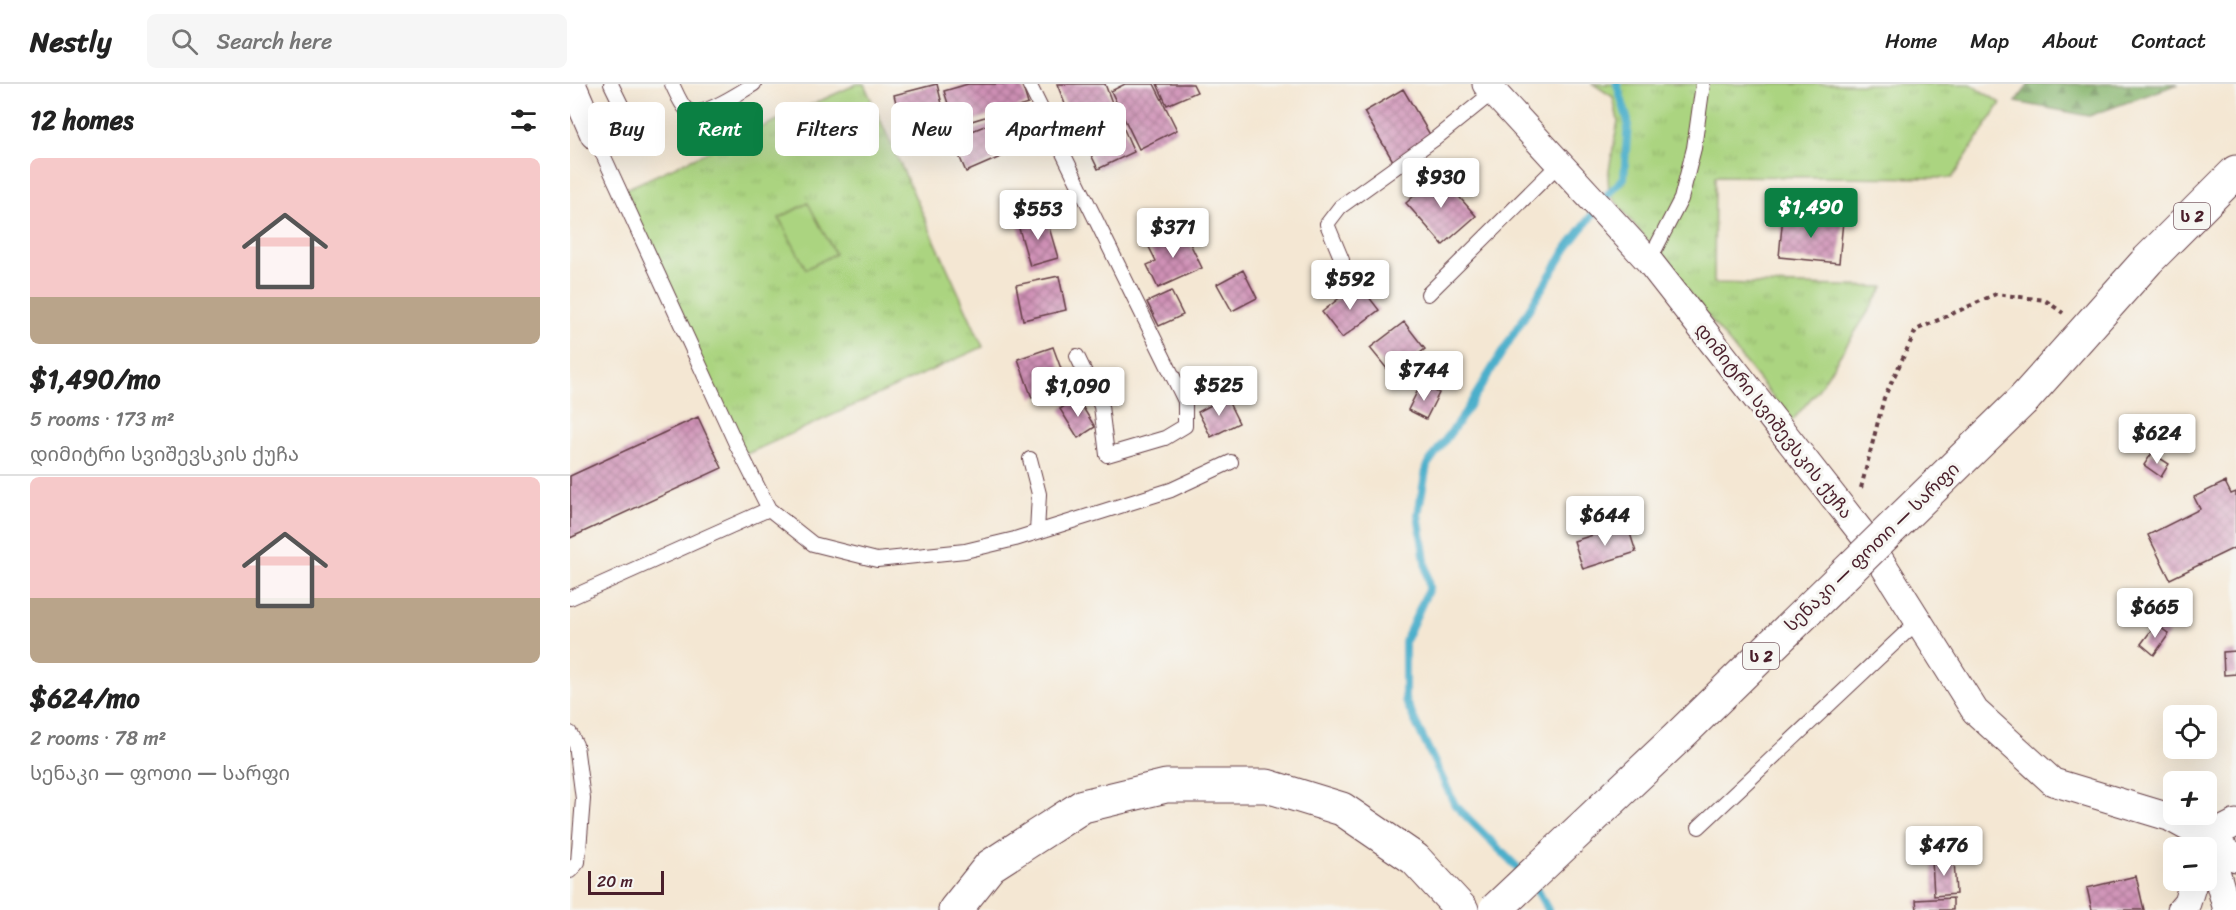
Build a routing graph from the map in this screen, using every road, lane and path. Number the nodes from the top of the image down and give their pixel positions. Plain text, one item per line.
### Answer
1 (572, 84) edge
2 (611, 84) edge
3 (672, 84) edge
4 (754, 84) edge
5 (1029, 84) edge
6 (1703, 84) edge
7 (1490, 88) edge
8 (620, 102) edge
9 (588, 121) edge
10 (604, 156) edge
11 (2236, 172) edge
12 (1568, 173) junction
13 (1342, 260) dead end
14 (1649, 261) junction
15 (1428, 294) dead end
16 (2087, 330) junction
17 (1077, 356) dead end
18 (1030, 459) dead end
19 (1231, 462) dead end
20 (769, 509) junction
21 (1852, 521) junction
22 (1037, 532) junction
23 (570, 597) edge
24 (1918, 621) junction
25 (570, 733) edge
26 (2236, 824) edge
27 (1699, 827) dead end
28 (2197, 837) edge
29 (2215, 837) edge
30 (2217, 848) edge
31 (2236, 858) edge
32 (570, 871) edge
33 (2217, 876) edge
34 (2191, 891) edge
35 (955, 910) edge
36 (1462, 910) edge
37 (1495, 910) edge
38 (2181, 910) edge
39 (2228, 910) edge

1 - 9 street
2 - 8 lane
3 - 4 lane
5 - 17 lane
6 - 14 lane
7 - 12 street, დიმიტრი სვიშევსკის ქუჩა
7 - 13 lane
10 - 20 lane
11 - 16 highway, სენაკი — ფოთი — სარფი / ს 2
12 - 14 street, დიმიტრი სვიშევსკის ქუჩა
12 - 15 lane
14 - 21 street, დიმიტრი სვიშევსკის ქუჩა
16 - 21 path
16 - 37 highway, სენაკი — ფოთი — სარფი / ს 2, bridge
18 - 22 lane
19 - 22 lane
20 - 22 lane
20 - 23 lane
21 - 24 street, დიმიტრი სვიშევსკის ქუჩა
24 - 27 lane
24 - 28 street, დიმიტრი სვიშევსკის ქუჩა
25 - 32 lane
26 - 29 street
30 - 31 street, დიმიტრი სვიშევსკის ქუჩა
33 - 39 street
34 - 38 street
35 - 36 highway

